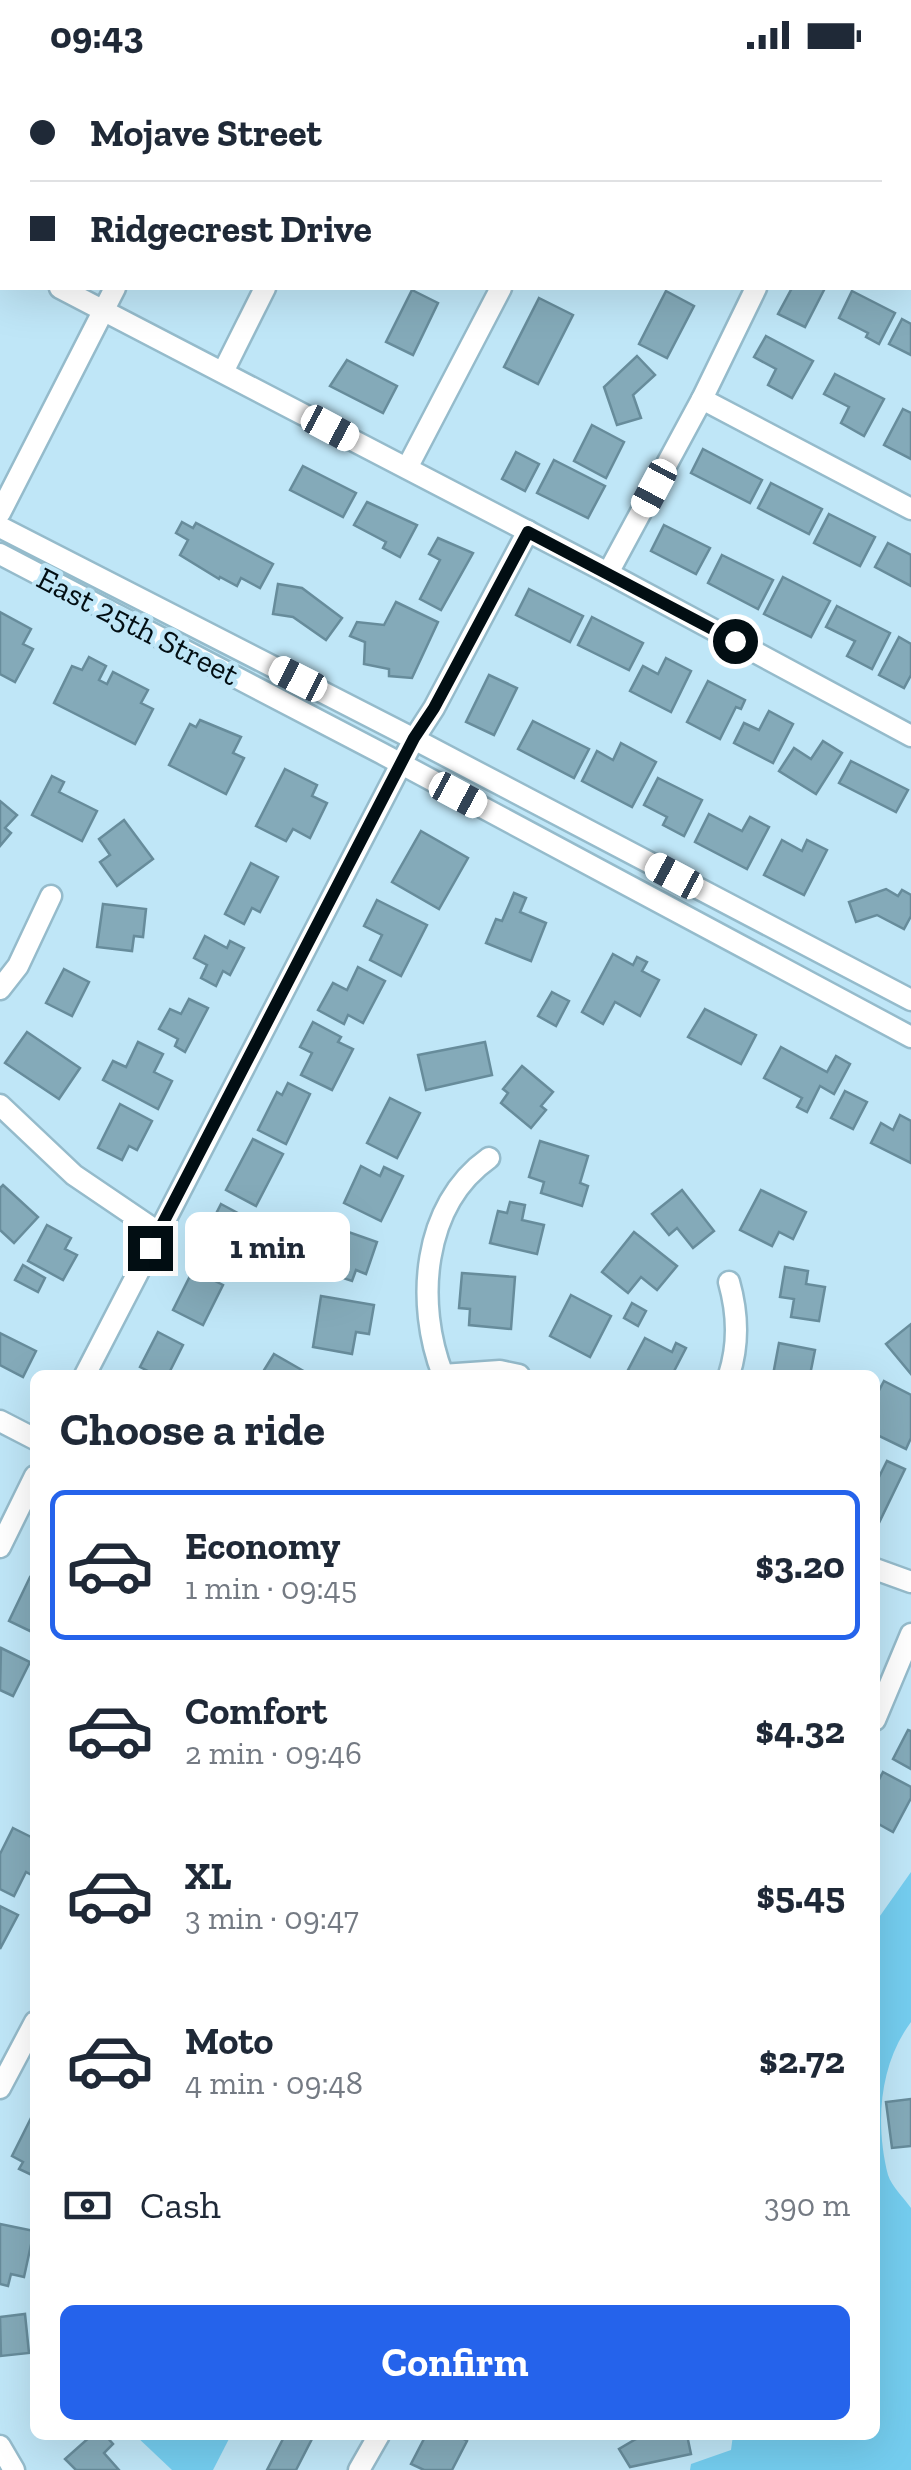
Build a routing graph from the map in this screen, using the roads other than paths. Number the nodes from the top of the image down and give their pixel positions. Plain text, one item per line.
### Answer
1 (64, 290) edge
2 (115, 290) edge
3 (264, 290) edge
4 (500, 290) edge
5 (755, 290) edge
6 (104, 310) junction
7 (223, 372) junction
8 (702, 399) junction
9 (407, 468) junction
10 (911, 508) edge
11 (0, 514) edge
12 (0, 527) edge
13 (528, 532) junction
14 (0, 554) edge
15 (608, 573) junction
16 (911, 736) edge
17 (414, 738) junction
18 (401, 764) junction
19 (52, 896) dead end
20 (0, 989) edge
21 (911, 1000) edge
22 (911, 1037) edge
23 (0, 1105) edge
24 (488, 1158) dead end
25 (158, 1232) junction
26 (729, 1282) dead end
27 (88, 1370) edge
28 (441, 1370) edge
29 (731, 1370) edge
30 (0, 1421) edge
31 (30, 1437) edge
32 (30, 1486) edge
33 (0, 1547) edge
34 (880, 1571) edge
35 (911, 1582) edge
36 (911, 1634) edge
37 (880, 1711) edge
38 (26, 2059) edge
39 (0, 2088) edge
40 (376, 2440) edge
41 (0, 2446) edge
42 (14, 2470) edge
43 (359, 2470) edge

1 - 6 street
2 - 6 street
3 - 7 street
4 - 9 street
5 - 8 street
6 - 7 street
6 - 11 street
7 - 9 street
8 - 10 street
8 - 15 street
9 - 13 street
12 - 17 street, East 25th Street
13 - 15 street
13 - 17 street
14 - 18 street, East 25th Street
15 - 16 street
17 - 18 street
17 - 21 street, East 25th Street
18 - 22 street, East 25th Street
18 - 25 street
19 - 20 street
23 - 25 street
24 - 28 street
25 - 27 street
26 - 29 street
30 - 31 street
32 - 33 street
34 - 35 street
36 - 37 street
38 - 39 street
40 - 43 street
41 - 42 street

